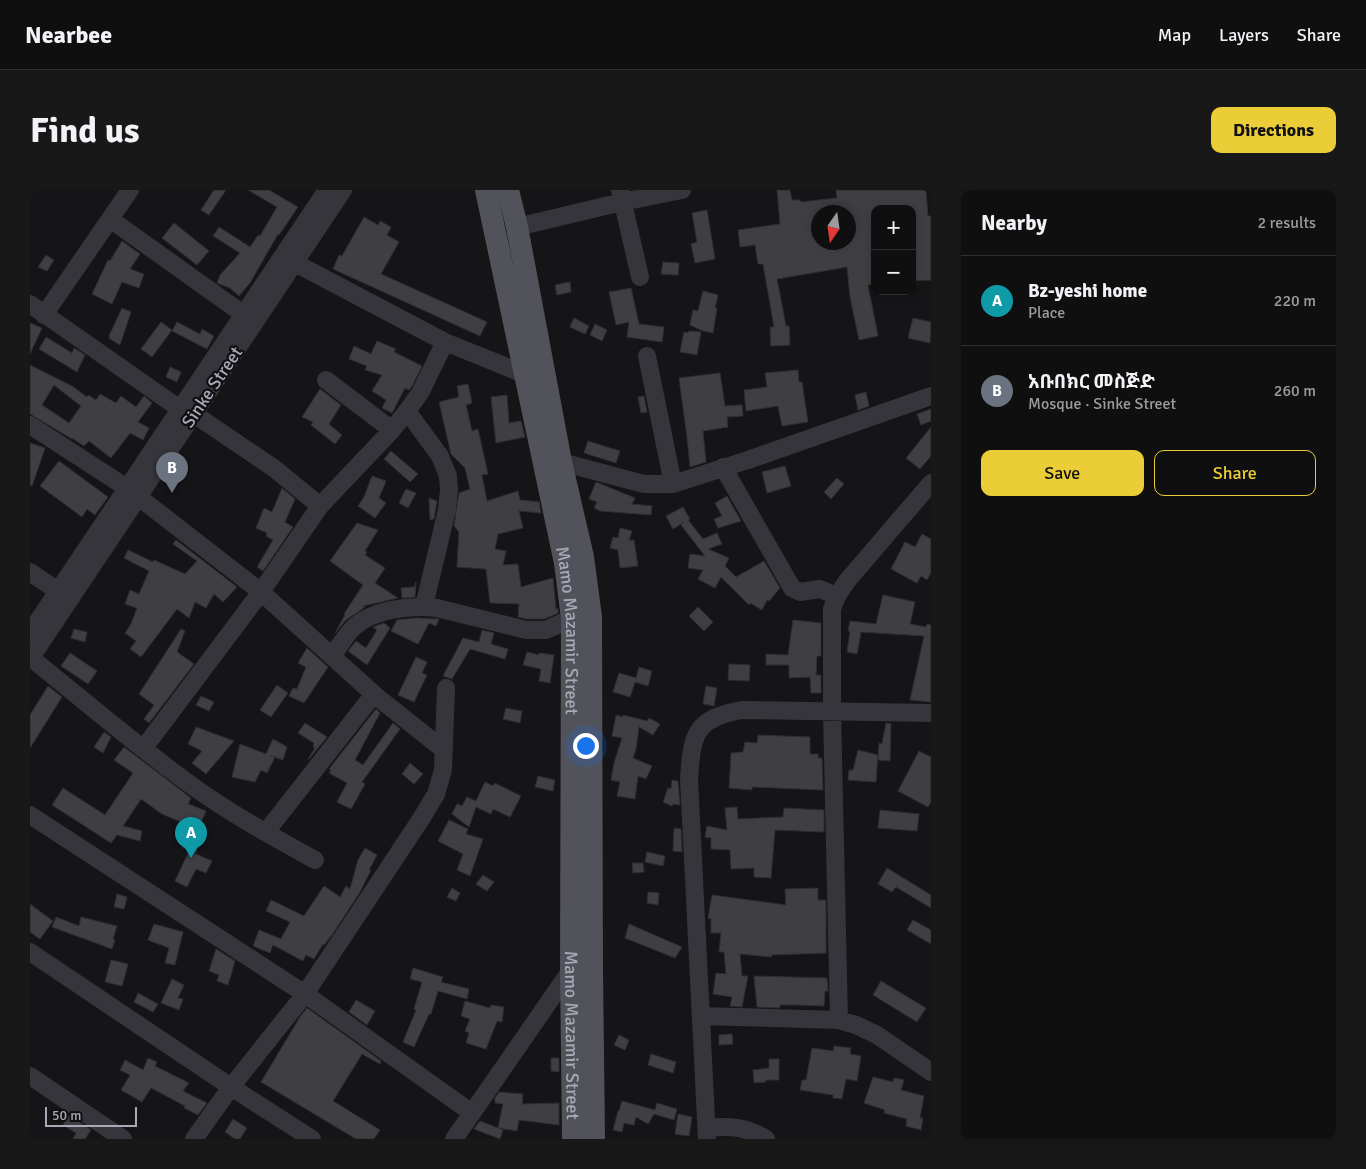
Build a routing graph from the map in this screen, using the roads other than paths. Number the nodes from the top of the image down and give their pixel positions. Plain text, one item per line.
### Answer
1 (130, 190) edge
2 (327, 190) edge
3 (344, 190) edge
4 (486, 190) edge
5 (508, 190) edge
6 (682, 190) edge
7 (621, 196) edge
8 (110, 219) junction
9 (517, 227) junction
10 (295, 263) junction
11 (640, 277) dead end
12 (30, 304) edge
13 (244, 314) junction
14 (44, 315) junction
15 (445, 342) junction
16 (647, 356) dead end
17 (524, 374) junction
18 (326, 380) dead end
19 (931, 396) edge
20 (187, 411) junction
21 (407, 411) junction
22 (30, 426) edge
23 (392, 430) junction
24 (552, 464) junction
25 (723, 467) junction
26 (673, 484) junction
27 (928, 491) edge
28 (133, 492) junction
29 (320, 506) junction
30 (30, 572) edge
31 (58, 591) junction
32 (261, 592) junction
33 (837, 596) junction
34 (424, 606) junction
35 (572, 618) junction
36 (30, 633) edge
37 (332, 656) junction
38 (30, 658) edge
39 (446, 688) dead end
40 (374, 694) junction
41 (832, 712) junction
42 (931, 713) edge
43 (143, 750) junction
44 (444, 750) junction
45 (30, 815) edge
46 (266, 832) junction
47 (315, 860) dead end
48 (30, 952) edge
49 (582, 970) junction
50 (305, 994) junction
51 (701, 1016) junction
52 (839, 1020) junction
53 (931, 1072) edge
54 (30, 1076) edge
55 (231, 1088) junction
56 (472, 1114) junction
57 (707, 1134) edge
58 (123, 1139) edge
59 (194, 1139) edge
60 (312, 1139) edge
61 (454, 1139) edge
62 (574, 1139) edge
63 (594, 1139) edge
64 (766, 1139) edge

1 - 8 street
2 - 13 street, Sinke Street
3 - 10 street, Sinke Street
4 - 17 main road, Mamo Mazamir Street
5 - 9 main road, Mamo Mazamir Street
6 - 7 street
7 - 9 street
7 - 11 street
8 - 13 street
8 - 14 street
9 - 24 main road, Mamo Mazamir Street
10 - 15 street
10 - 20 street, Sinke Street
12 - 14 street
13 - 20 street, Sinke Street
14 - 20 street
15 - 17 street
15 - 21 street
16 - 26 street
17 - 24 main road, Mamo Mazamir Street
18 - 23 street
19 - 25 street
20 - 28 street, Sinke Street
20 - 29 street
21 - 23 street
21 - 34 street
22 - 28 street
23 - 29 street
24 - 26 street
24 - 35 main road, Mamo Mazamir Street
24 - 49 main road, Mamo Mazamir Street
25 - 26 street
25 - 33 street
27 - 33 street
28 - 31 street, Sinke Street
28 - 32 street
28 - 38 street, Sinke Street
29 - 32 street
30 - 31 street
31 - 36 street, Sinke Street
32 - 37 street
32 - 43 street
33 - 41 street
34 - 35 street
34 - 37 street
35 - 49 main road, Mamo Mazamir Street
37 - 40 street
38 - 43 street
39 - 44 street
40 - 44 street
40 - 46 street
41 - 42 street
41 - 51 street
41 - 52 street
43 - 46 street
44 - 50 street
45 - 50 street
46 - 47 street
48 - 55 street
49 - 56 street
49 - 62 main road, Mamo Mazamir Street
49 - 63 main road, Mamo Mazamir Street
50 - 55 street
50 - 56 street
51 - 52 street
51 - 57 street
52 - 53 street
54 - 58 street
55 - 59 street
55 - 60 street
56 - 61 street
57 - 64 street

